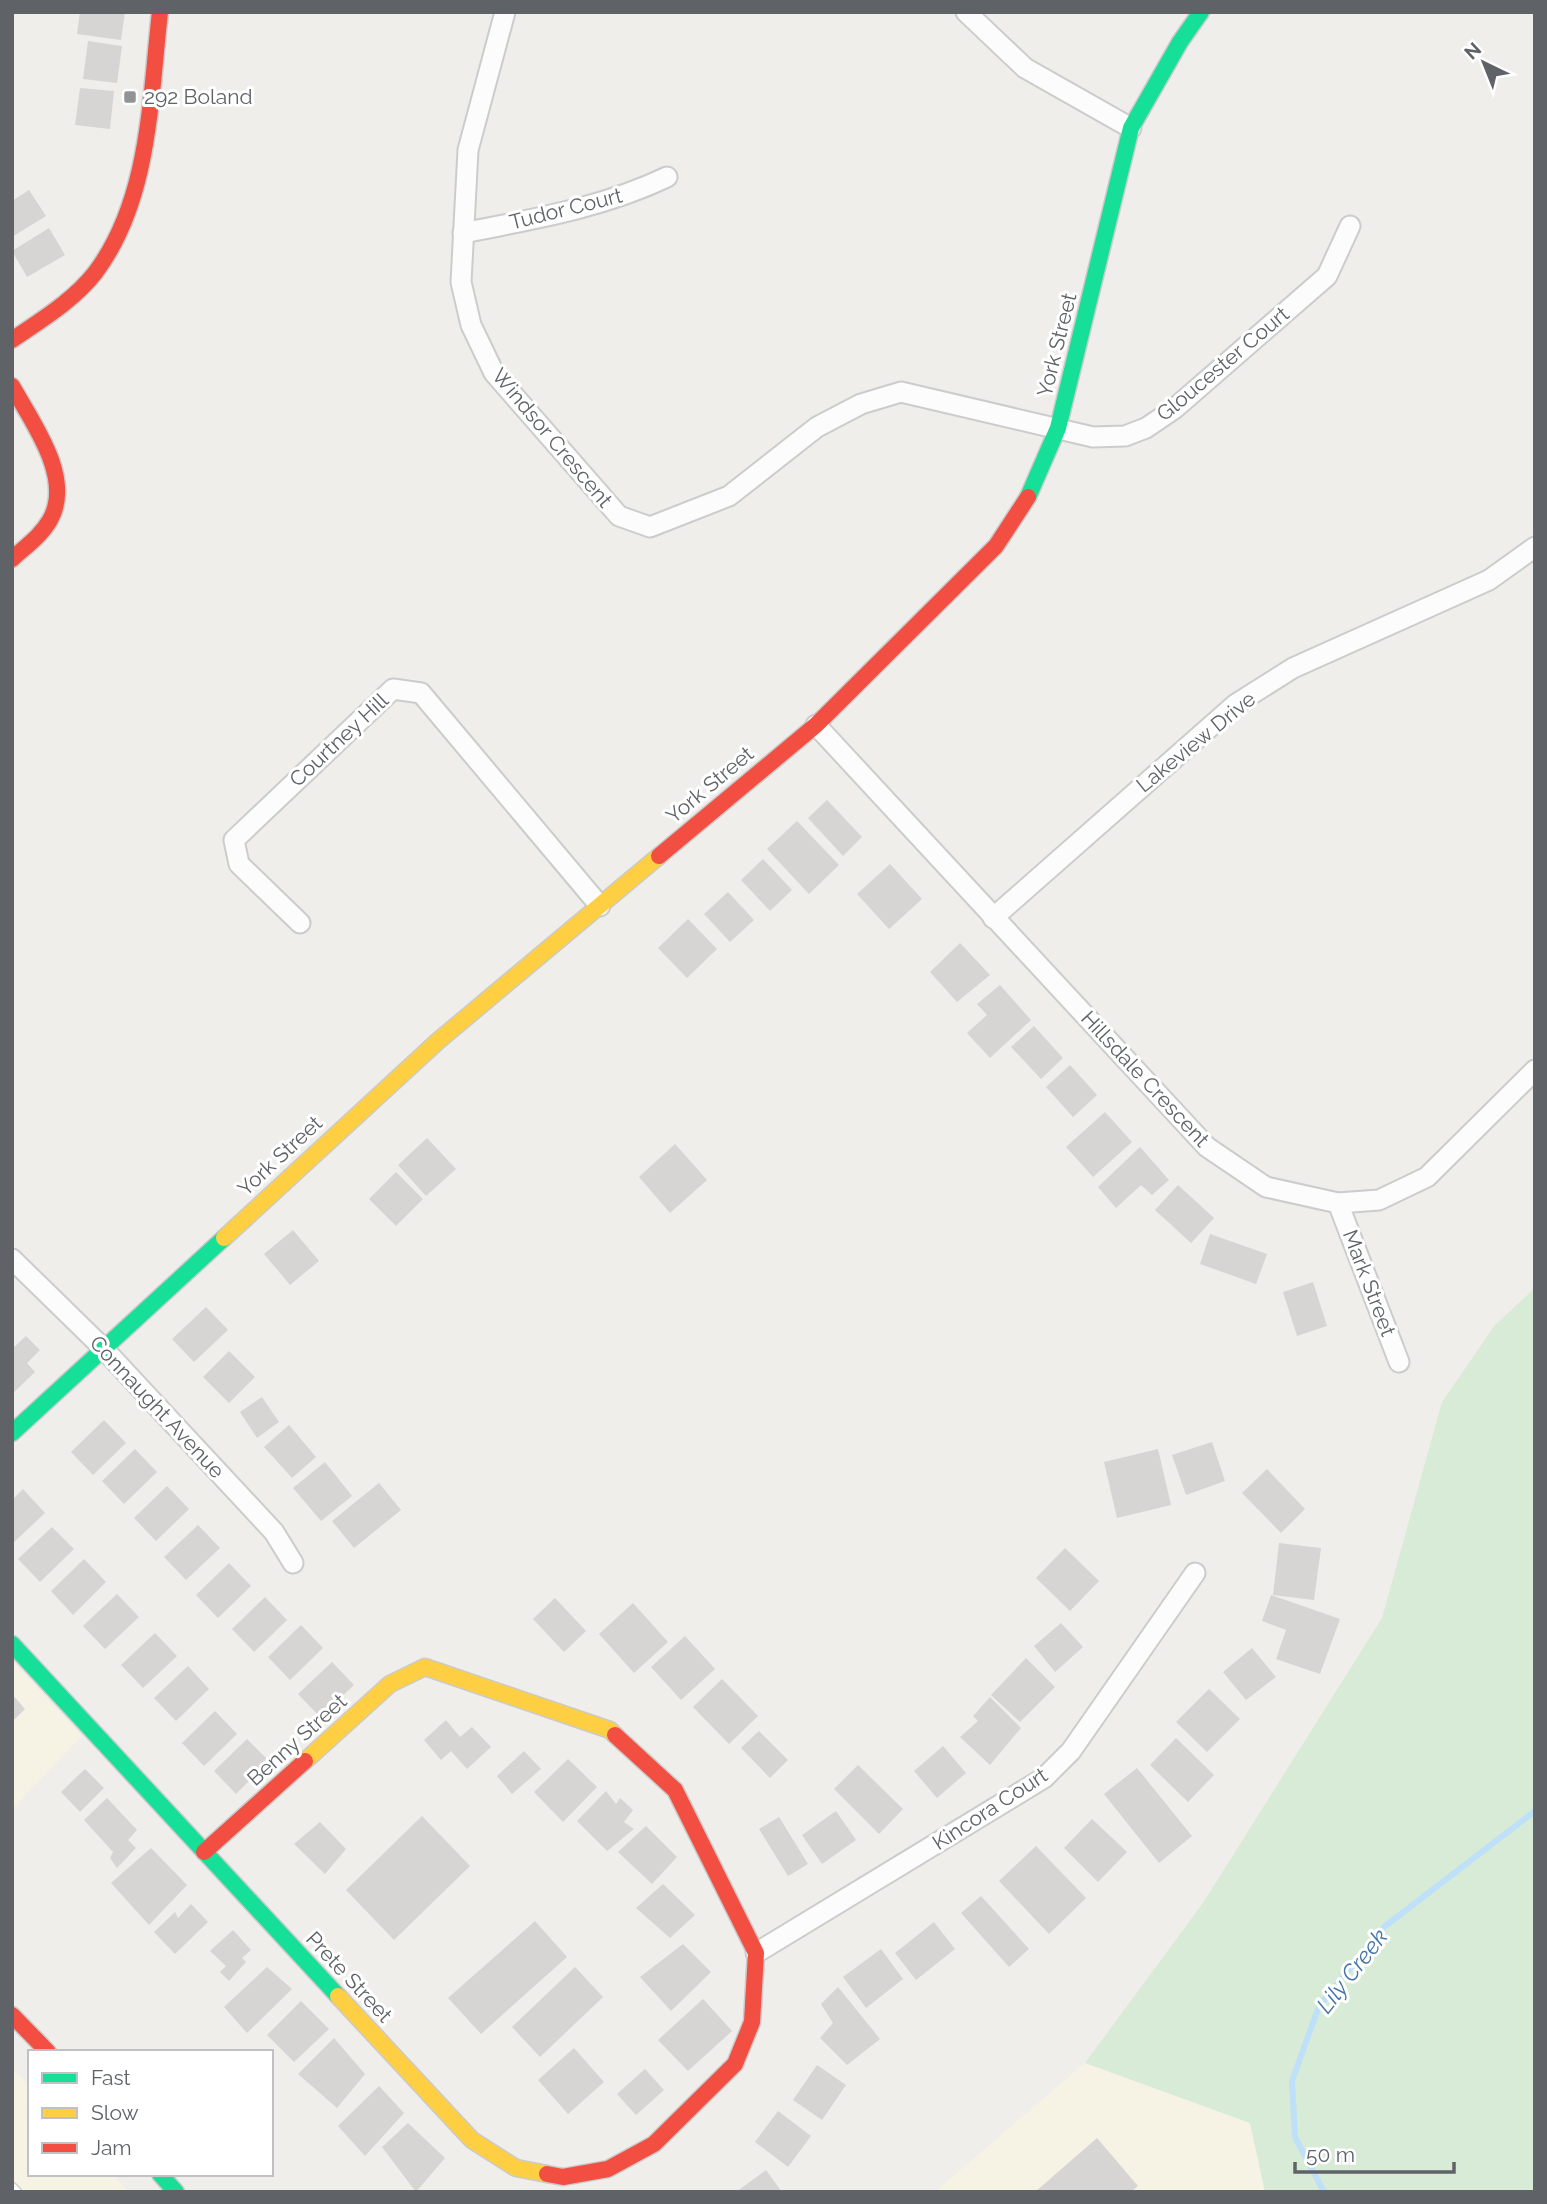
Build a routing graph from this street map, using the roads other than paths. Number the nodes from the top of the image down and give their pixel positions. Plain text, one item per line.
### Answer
1 (160, 12) edge
2 (505, 12) edge
3 (966, 12) edge
4 (1201, 12) edge
5 (1131, 128) junction
6 (667, 177) dead end
7 (1350, 226) dead end
8 (463, 233) junction
9 (12, 340) edge
10 (12, 386) edge
11 (1058, 428) junction
12 (1535, 547) edge
13 (12, 559) edge
14 (816, 725) junction
15 (600, 906) junction
16 (993, 918) junction
17 (300, 923) dead end
18 (1535, 1070) edge
19 (1338, 1203) junction
20 (12, 1259) edge
21 (102, 1348) junction
22 (1399, 1363) dead end
23 (12, 1433) edge
24 (293, 1563) dead end
25 (1195, 1573) dead end
26 (12, 1644) edge
27 (204, 1852) junction
28 (756, 1953) junction
29 (12, 2015) edge
30 (46, 2050) edge
31 (162, 2176) edge
32 (176, 2192) edge

1 - 9 street
2 - 8 street, Windsor Crescent
3 - 5 street
4 - 5 street, York Street
5 - 11 street, York Street
6 - 8 street, Tudor Court
7 - 11 street, Gloucester Court
8 - 11 street, Windsor Crescent
10 - 13 street
11 - 14 street, York Street
12 - 16 street, Lakeview Drive
14 - 15 street, York Street
14 - 16 street, Hillsdale Crescent
15 - 17 street, Courtney Hill
15 - 21 street, York Street
16 - 19 street, Hillsdale Crescent
18 - 19 street, Hillsdale Crescent
19 - 22 street, Mark Street
20 - 21 street, Connaught Avenue
21 - 23 street, York Street
21 - 24 street, Connaught Avenue
25 - 28 street, Kincora Court
26 - 27 street, Prete Street
27 - 28 street, Benny Street
27 - 28 street, Prete Street
29 - 30 street
31 - 32 street

